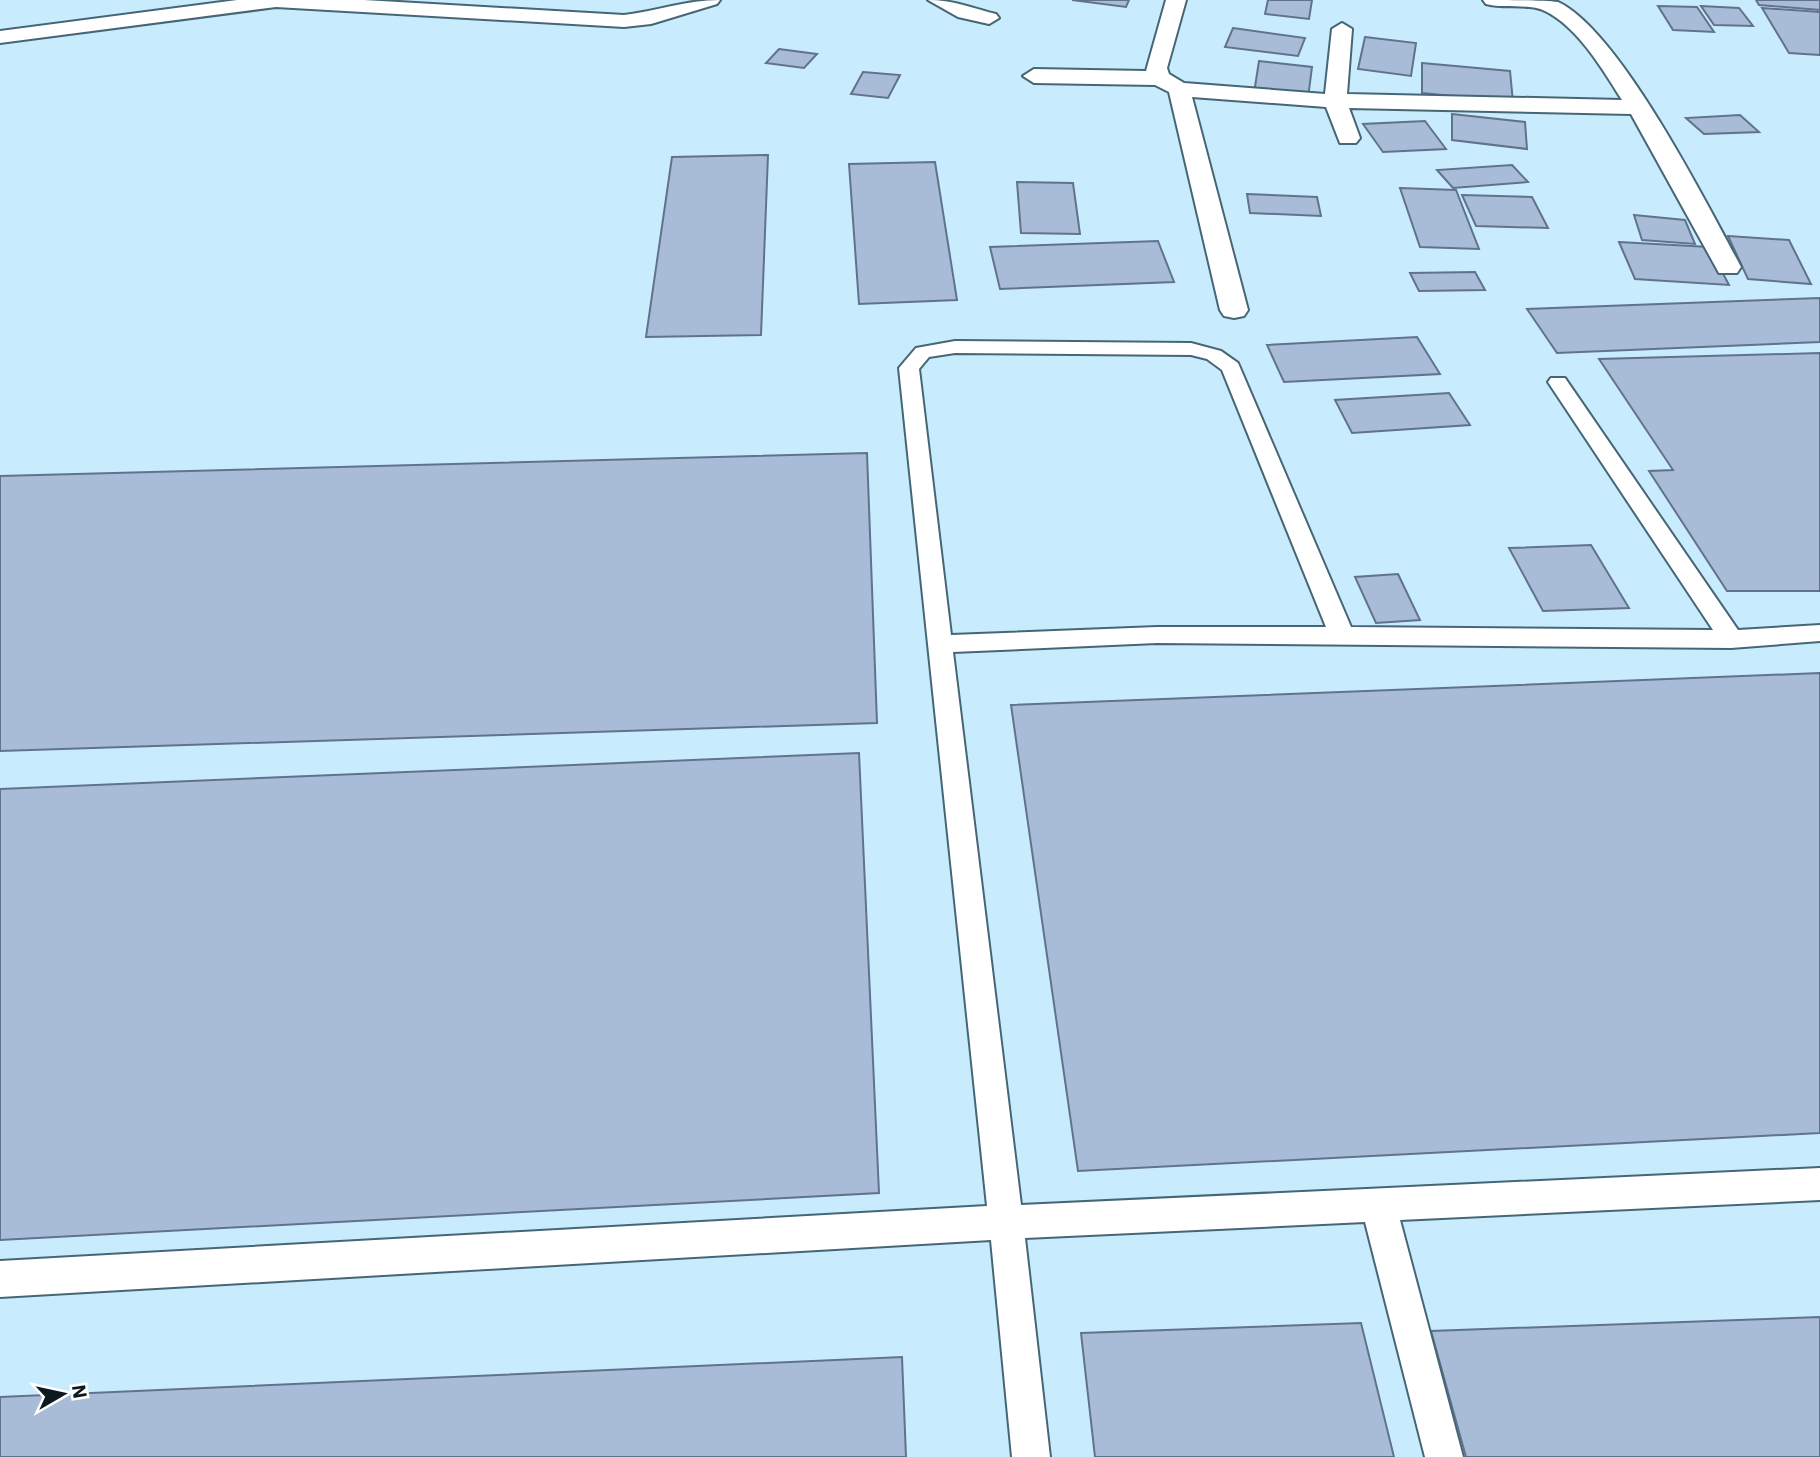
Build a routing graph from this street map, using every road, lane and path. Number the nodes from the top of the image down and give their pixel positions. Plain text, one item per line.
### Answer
1 (710, 0) edge
2 (938, 0) edge
3 (1176, 0) edge
4 (1493, 0) edge
5 (989, 18) dead end
6 (1342, 29) dead end
7 (0, 37) edge
8 (1034, 76) dead end
9 (1169, 83) junction
10 (1335, 102) junction
11 (1637, 107) junction
12 (1348, 138) dead end
13 (1728, 267) dead end
14 (1234, 310) dead end
15 (1558, 382) dead end
16 (1820, 634) edge
17 (1342, 635) junction
18 (1731, 639) junction
19 (938, 644) junction
20 (1820, 1184) edge
21 (1378, 1204) junction
22 (1008, 1222) junction
23 (0, 1279) edge
24 (1031, 1457) edge
25 (1444, 1457) edge

1 - 7 street
2 - 5 street
3 - 9 street
4 - 11 street
6 - 10 street
8 - 9 street
9 - 10 street
9 - 14 street
10 - 11 street
10 - 12 street
11 - 13 street
15 - 18 lane
16 - 18 lane
17 - 18 lane
17 - 19 lane
17 - 19 lane
19 - 22 lane
20 - 21 lane
21 - 22 lane
21 - 25 lane
22 - 23 lane
22 - 24 lane

